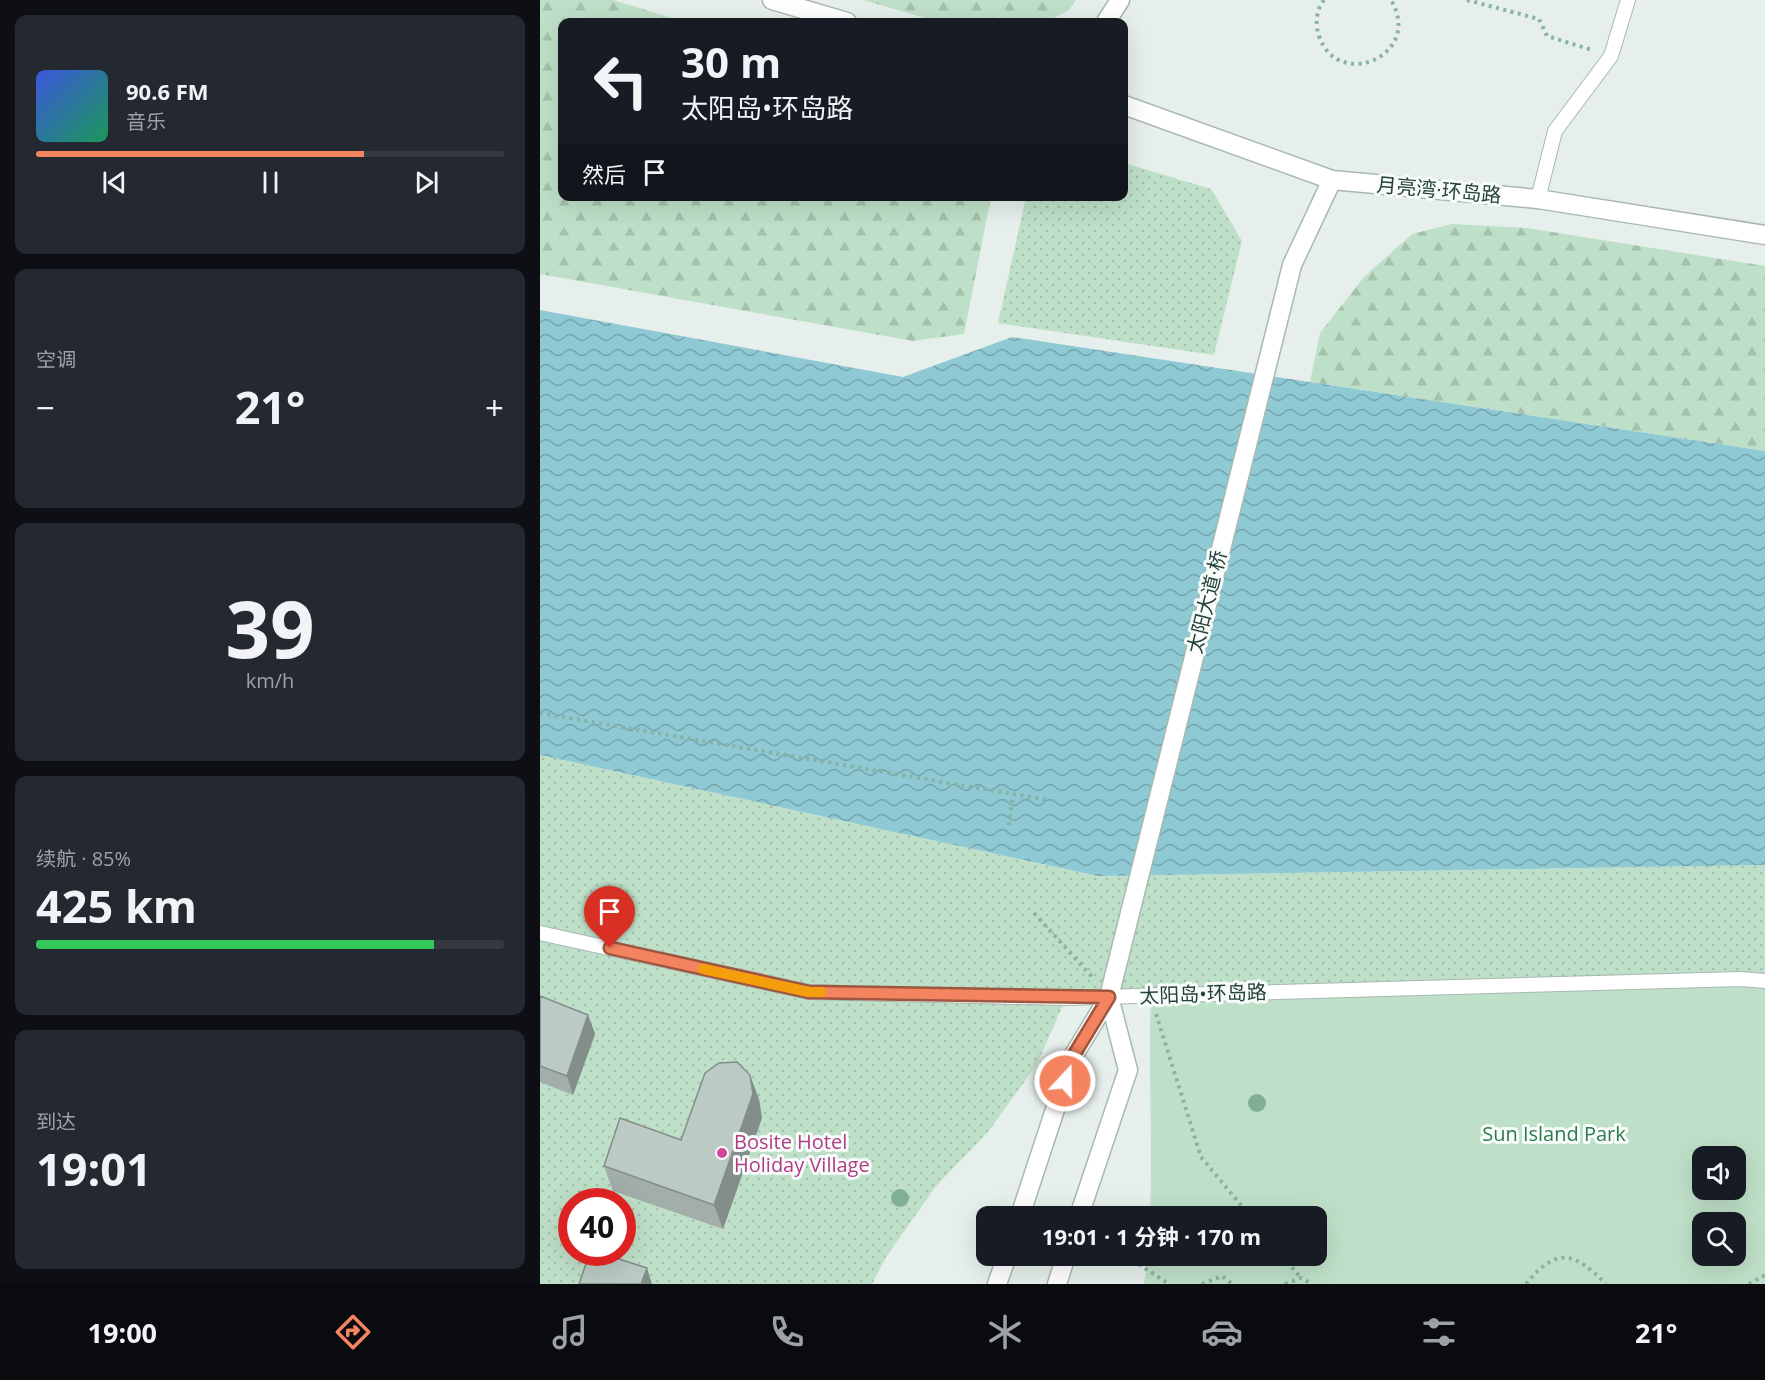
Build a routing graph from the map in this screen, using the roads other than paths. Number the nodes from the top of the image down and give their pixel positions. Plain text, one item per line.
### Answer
1 (772, 0) edge
2 (1120, 0) edge
3 (1628, 0) edge
4 (833, 18) edge
5 (1109, 18) edge
6 (1128, 106) edge
7 (1332, 180) junction
8 (1538, 199) junction
9 (1765, 235) edge
10 (540, 933) edge
11 (1765, 981) edge
12 (1109, 997) junction
13 (1023, 1206) edge
14 (1082, 1206) edge
15 (1003, 1266) edge
16 (1063, 1266) edge
17 (997, 1284) edge
18 (1057, 1284) edge

1 - 4 street
2 - 5 street
3 - 8 lane
6 - 7 street, 月亮湾·环岛路
7 - 8 street, 月亮湾·环岛路
7 - 12 street, 太阳大道·桥
8 - 9 street, 月亮湾·环岛路
10 - 12 lane, 太阳岛•环岛路
11 - 12 lane, 太阳岛•环岛路
12 - 13 street
12 - 14 street
15 - 17 street
16 - 18 street

